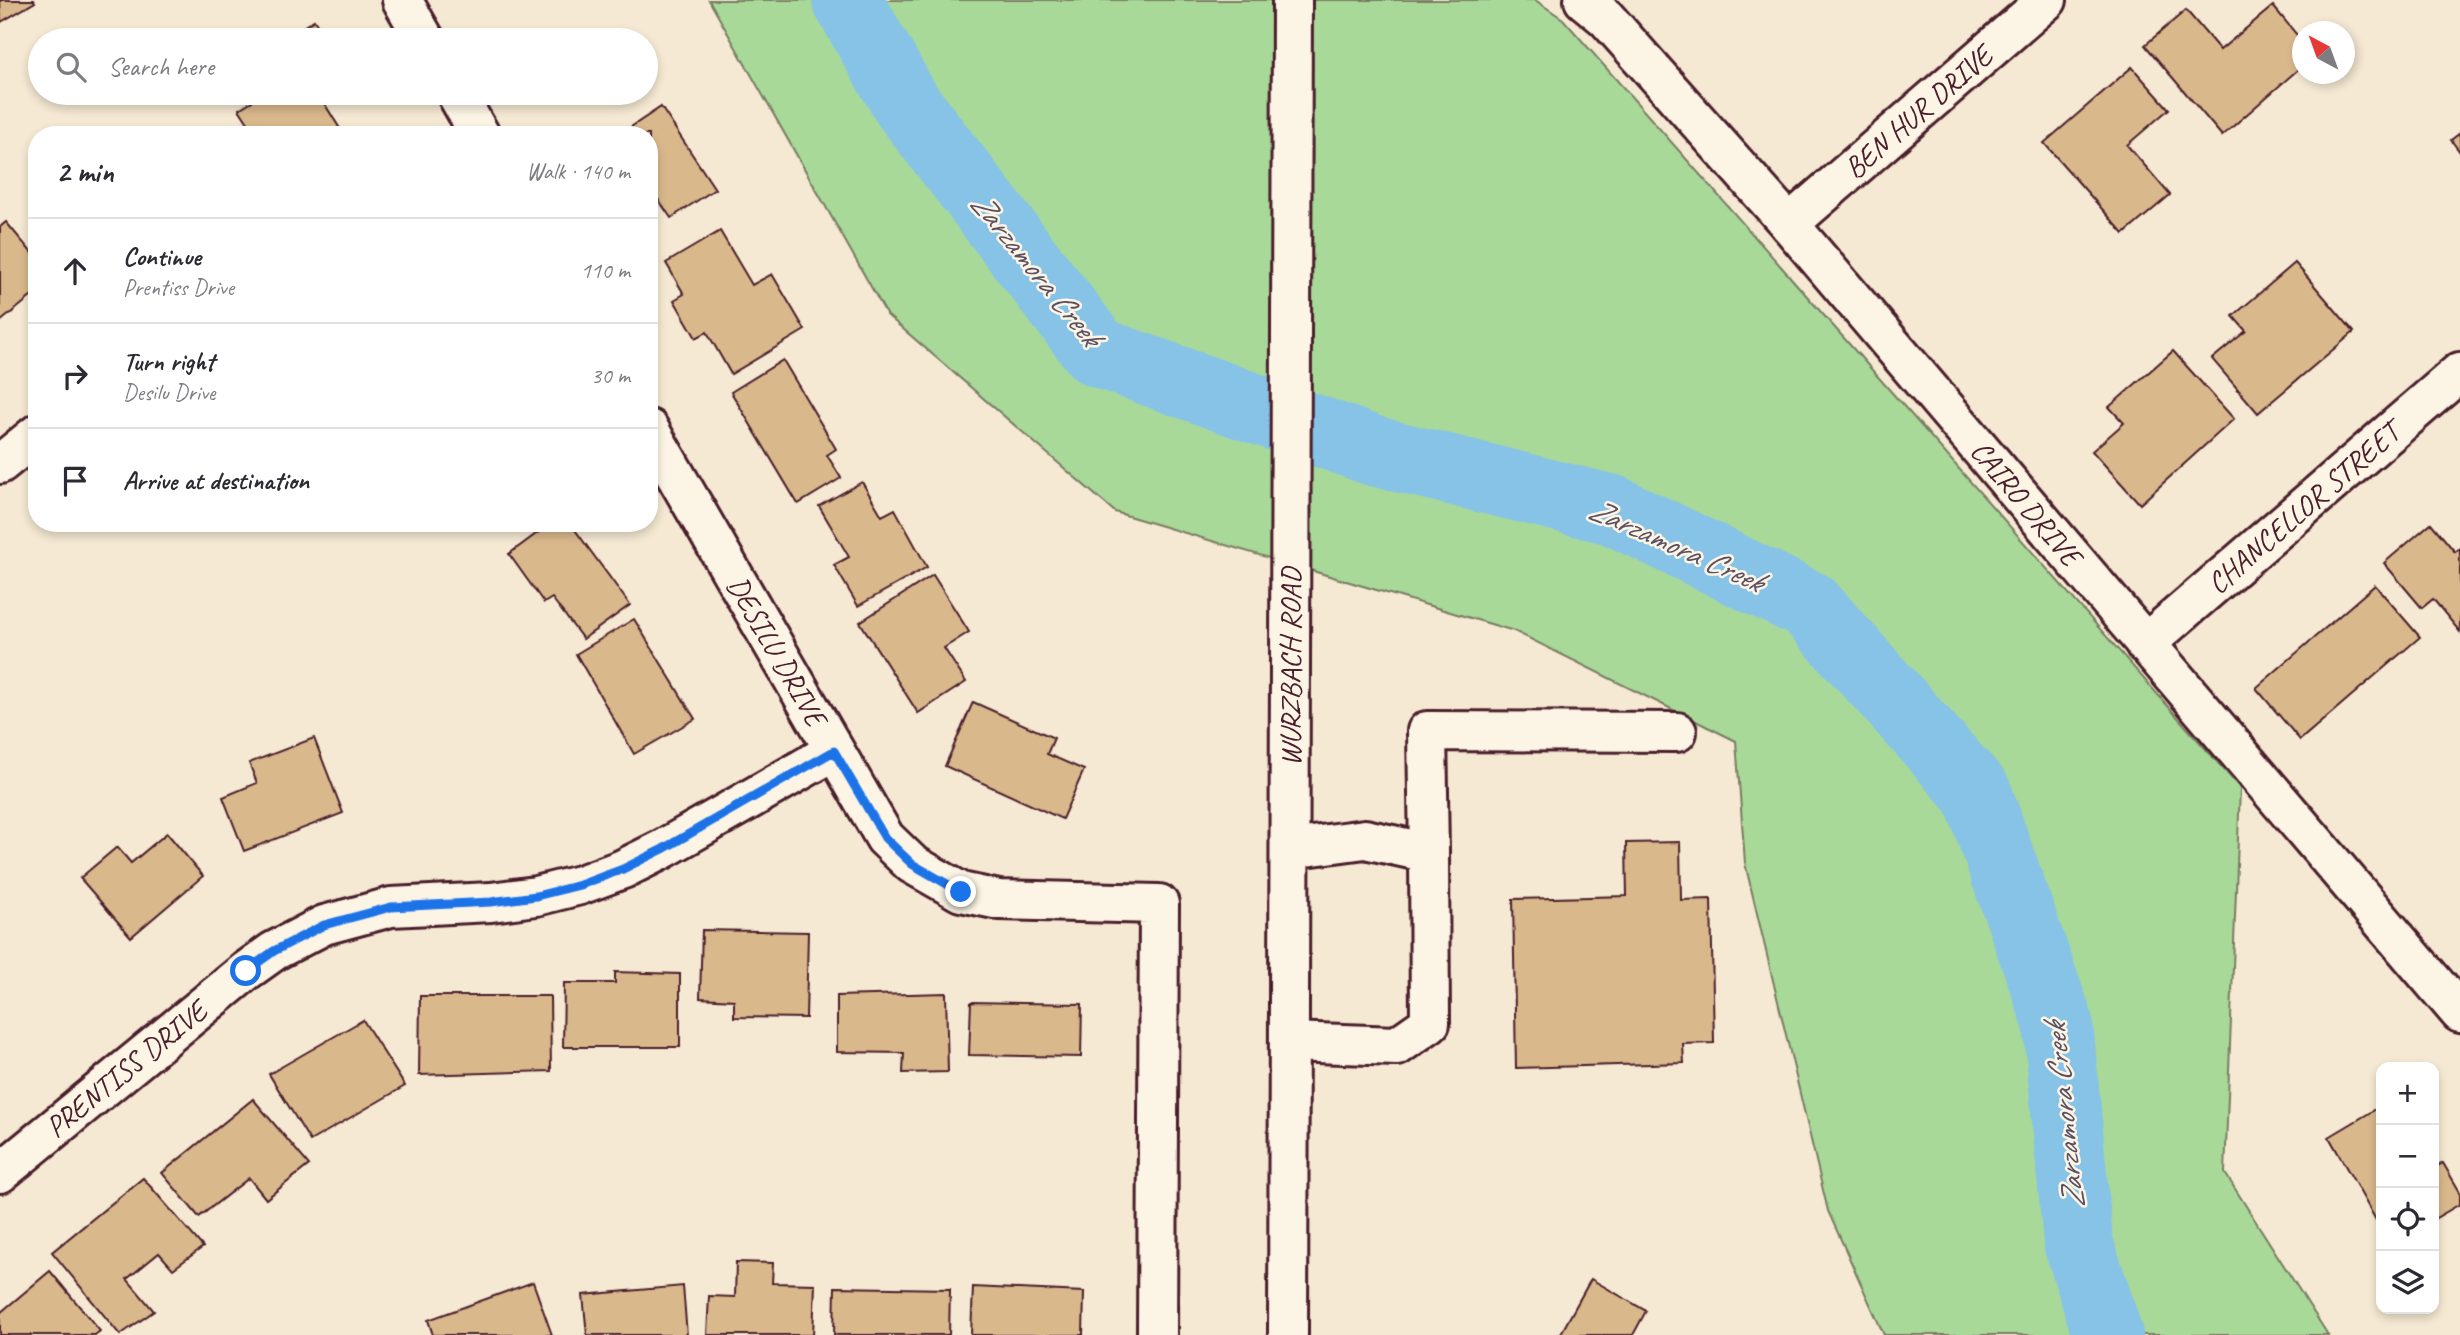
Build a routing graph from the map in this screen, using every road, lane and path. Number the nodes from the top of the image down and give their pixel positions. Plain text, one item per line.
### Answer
1 (402, 0) edge
2 (1292, 0) edge
3 (1584, 0) edge
4 (2047, 0) edge
5 (418, 28) edge
6 (463, 105) edge
7 (475, 126) edge
8 (1788, 224) junction
9 (2460, 372) edge
10 (28, 441) edge
11 (658, 445) edge
12 (0, 464) edge
13 (2145, 644) junction
14 (1677, 732) dead end
15 (834, 751) junction
16 (1290, 849) junction
17 (1429, 853) junction
18 (2460, 1013) edge
19 (1289, 1042) junction
20 (0, 1173) edge
21 (1157, 1335) edge
22 (1288, 1335) edge

1 - 5 street
2 - 16 street, WURZBACH ROAD
3 - 8 street, CAIRO DRIVE
4 - 8 street, BEN HUR DRIVE
6 - 7 street
8 - 13 street, CAIRO DRIVE
9 - 13 street, CHANCELLOR STREET
10 - 12 street
11 - 15 street, DESILU DRIVE
13 - 18 street, CAIRO DRIVE
14 - 17 street
15 - 20 street, PRENTISS DRIVE
15 - 21 street, DESILU DRIVE
16 - 17 street
16 - 19 street, WURZBACH ROAD
17 - 19 street
19 - 22 street, WURZBACH ROAD

